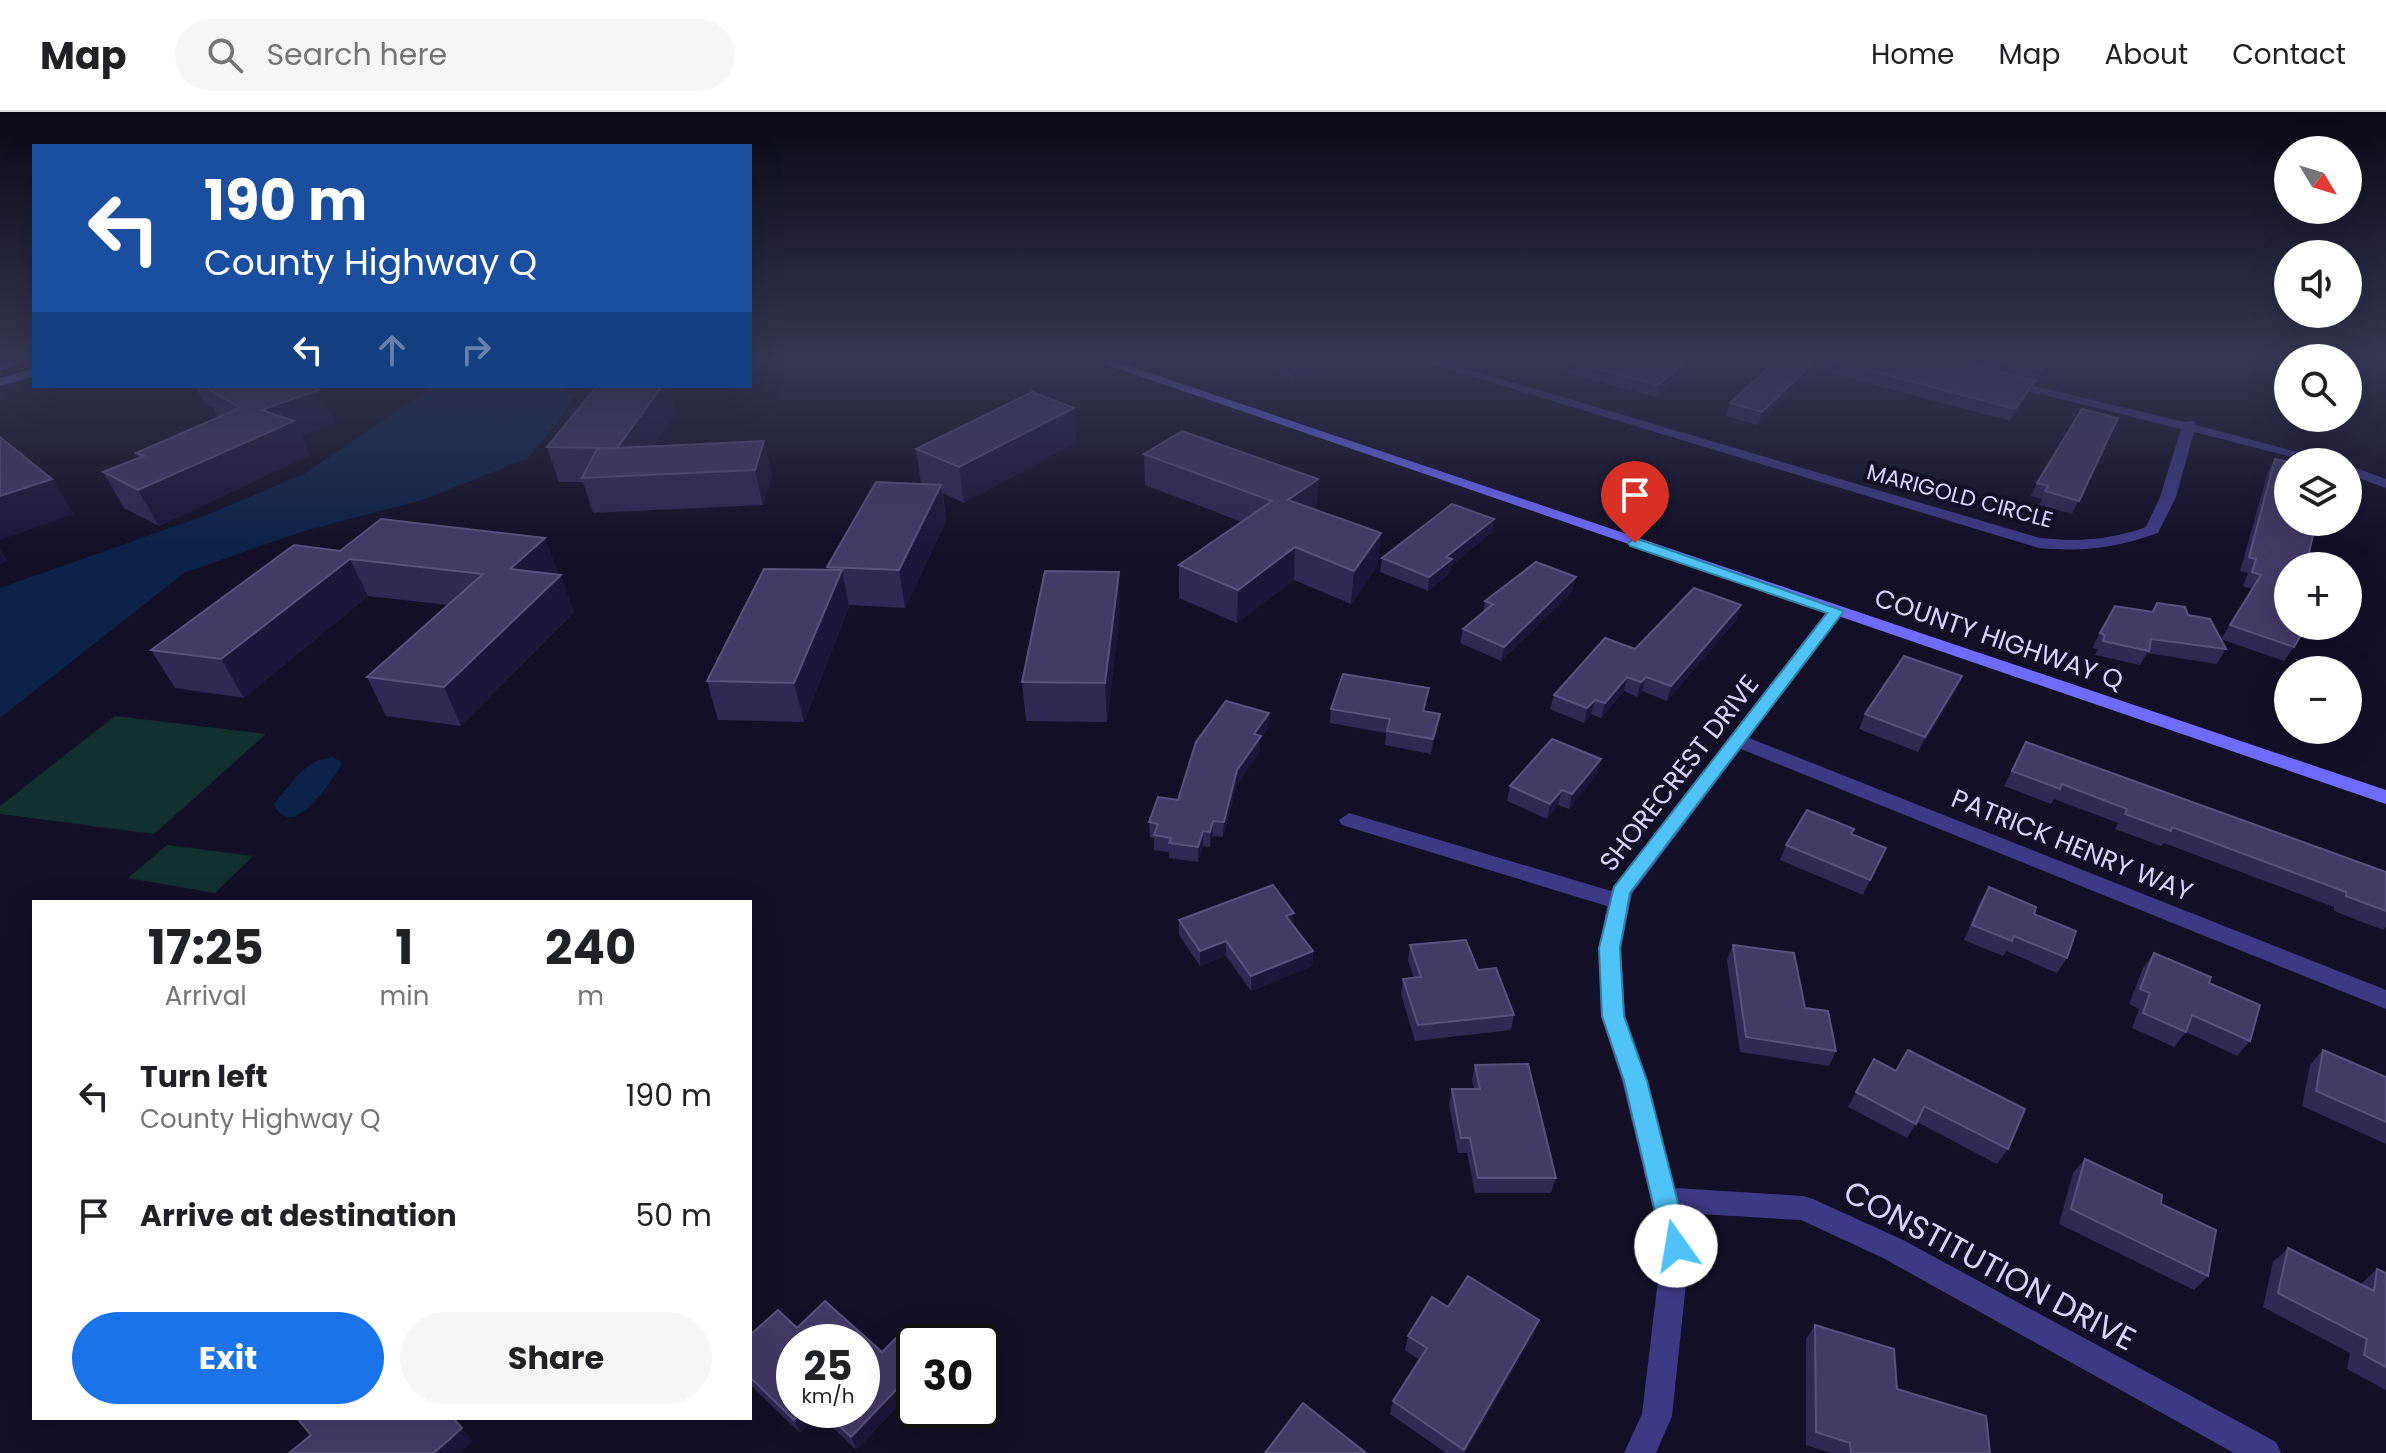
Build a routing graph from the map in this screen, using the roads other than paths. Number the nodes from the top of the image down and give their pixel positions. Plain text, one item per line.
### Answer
1 (1280, 422) edge
2 (1627, 422) edge
3 (2179, 422) edge
4 (2189, 424) junction
5 (2277, 448) edge
6 (2362, 475) edge
7 (2386, 484) edge
8 (1836, 611) junction
9 (1738, 741) junction
10 (2386, 797) edge
11 (1349, 820) dead end
12 (1618, 901) junction
13 (2386, 1000) edge
14 (1665, 1200) junction
15 (1640, 1453) edge
16 (2265, 1453) edge

1 - 8 main road, COUNTY HIGHWAY Q
2 - 4 street, MARIGOLD CIRCLE
3 - 4 street
4 - 5 street
6 - 7 street
8 - 9 street, SHORECREST DRIVE
8 - 10 main road, COUNTY HIGHWAY Q
9 - 12 street, SHORECREST DRIVE
9 - 13 street, PATRICK HENRY WAY
11 - 12 street
12 - 14 street, SHORECREST DRIVE
14 - 15 street, SHORECREST DRIVE
14 - 16 street, CONSTITUTION DRIVE

